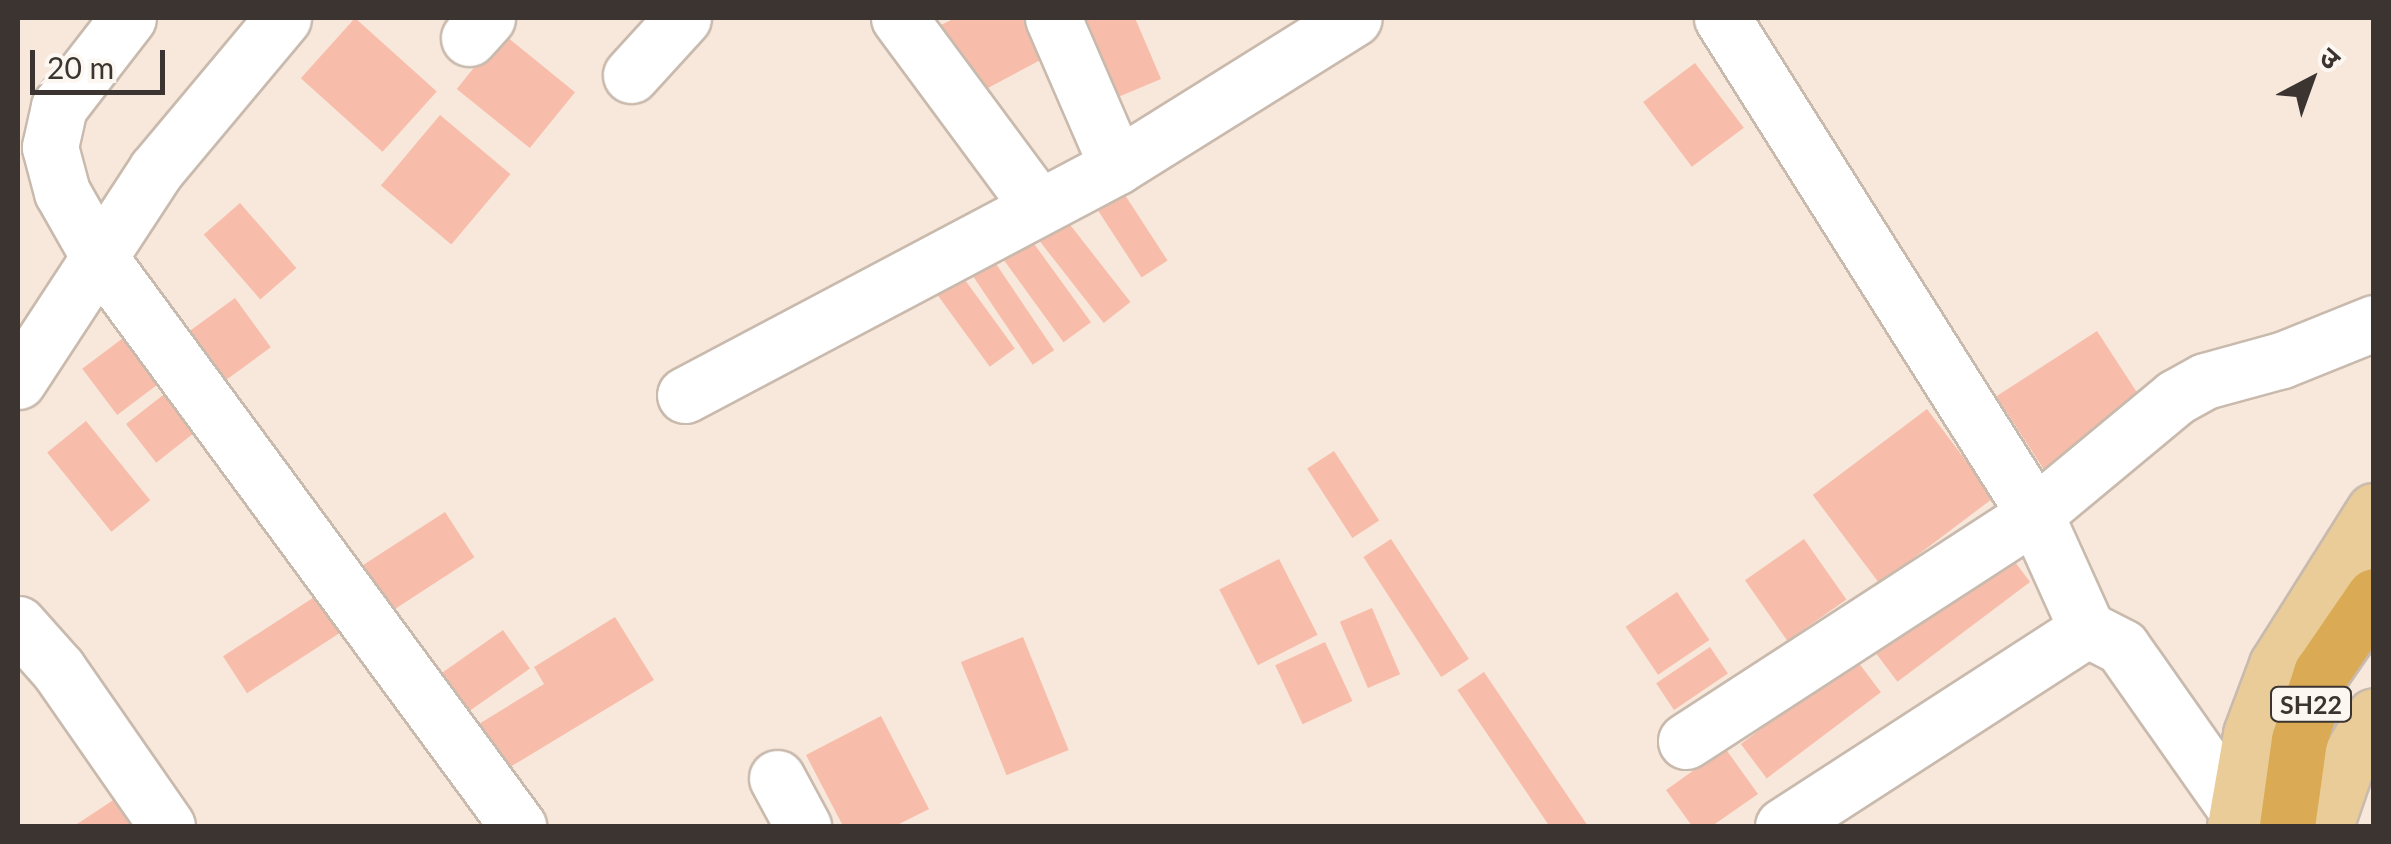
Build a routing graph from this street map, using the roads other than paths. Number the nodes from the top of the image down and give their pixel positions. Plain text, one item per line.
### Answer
1 (128, 18) edge
2 (284, 18) edge
3 (683, 18) edge
4 (899, 18) edge
5 (1053, 18) edge
6 (1354, 18) edge
7 (1722, 18) edge
8 (631, 75) dead end
9 (1117, 166) junction
10 (1038, 206) junction
11 (99, 256) junction
12 (2374, 323) edge
13 (18, 381) edge
14 (685, 396) dead end
15 (2374, 512) edge
16 (2035, 514) junction
17 (2363, 578) edge
18 (18, 624) edge
19 (2088, 629) junction
20 (2141, 676) junction
21 (2374, 716) edge
22 (2251, 734) junction
23 (1686, 742) dead end
24 (776, 778) dead end
25 (2236, 818) edge
26 (168, 826) edge
27 (518, 826) edge
28 (803, 826) edge
29 (1783, 826) edge
30 (2287, 826) edge
31 (2325, 826) edge

1 - 11 street
2 - 11 street
3 - 8 street
4 - 10 street
5 - 9 street
6 - 9 street
7 - 16 street
9 - 10 street
10 - 14 street
11 - 13 street
11 - 27 street
12 - 16 street
15 - 17 main road
16 - 19 street
16 - 23 street
17 - 22 main road
17 - 30 highway, SH22
18 - 26 street
19 - 20 street
19 - 29 street
20 - 22 street
20 - 25 street
21 - 31 main road
22 - 25 main road
24 - 28 street

